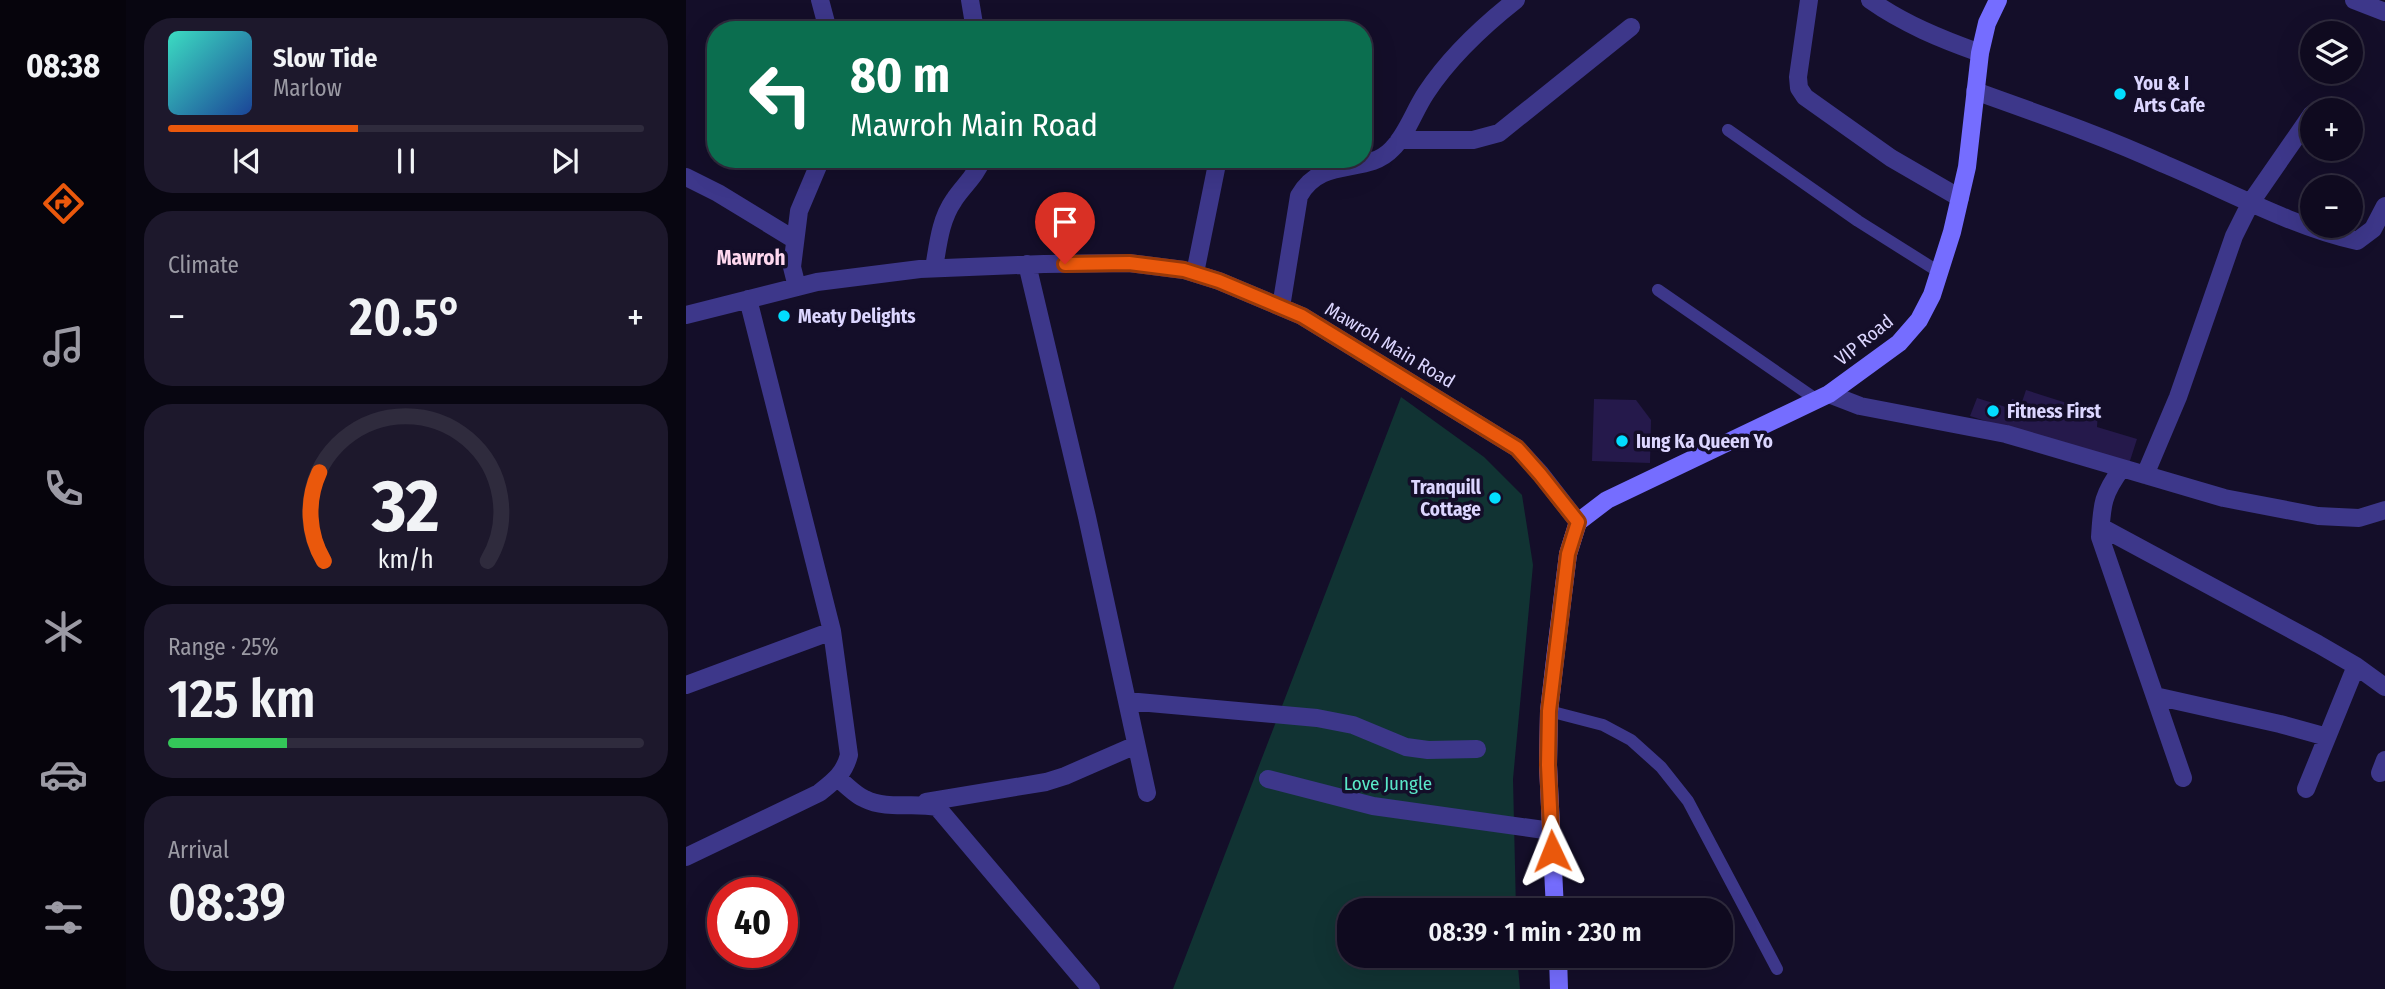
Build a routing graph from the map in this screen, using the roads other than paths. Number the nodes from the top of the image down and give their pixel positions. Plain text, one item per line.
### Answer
1 (820, 0) edge
2 (970, 0) edge
3 (1516, 0) edge
4 (1809, 0) edge
5 (1870, 0) edge
6 (1998, 0) edge
7 (2354, 0) edge
8 (2385, 12) edge
9 (826, 21) edge
10 (974, 21) edge
11 (1631, 27) dead end
12 (1980, 53) junction
13 (1975, 91) junction
14 (1728, 130) dead end
15 (2300, 131) edge
16 (1399, 140) junction
17 (1372, 160) edge
18 (817, 168) edge
19 (978, 168) edge
20 (1216, 168) edge
21 (1343, 168) edge
22 (686, 177) edge
23 (1960, 198) junction
24 (2251, 202) junction
25 (2385, 206) edge
26 (795, 240) junction
27 (1027, 264) junction
28 (934, 268) junction
29 (1939, 272) junction
30 (1195, 273) junction
31 (797, 287) junction
32 (1658, 290) dead end
33 (748, 299) junction
34 (1281, 307) junction
35 (686, 315) edge
36 (1823, 397) junction
37 (2122, 468) junction
38 (2145, 475) junction
39 (2385, 510) edge
40 (1578, 522) junction
41 (2101, 527) junction
42 (832, 631) junction
43 (2356, 666) junction
44 (686, 685) edge
45 (2385, 687) edge
46 (2154, 696) junction
47 (1127, 701) junction
48 (1549, 711) junction
49 (2327, 737) junction
50 (1136, 745) junction
51 (1477, 749) dead end
52 (2183, 778) dead end
53 (838, 779) junction
54 (1268, 779) dead end
55 (2306, 789) dead end
56 (1147, 793) dead end
57 (919, 803) junction
58 (1551, 831) junction
59 (686, 857) edge
60 (1554, 898) edge
61 (1559, 968) edge
62 (1777, 969) dead end
63 (1091, 989) edge
64 (1559, 989) edge

1 - 9 street
2 - 10 street
3 - 16 street
4 - 23 street
5 - 12 street
6 - 12 street, VIP Road
7 - 8 street
11 - 16 street
12 - 13 street, VIP Road
13 - 23 street, VIP Road
13 - 24 street
14 - 29 lane
15 - 24 street
16 - 17 street
18 - 26 street
19 - 28 street
20 - 30 street
21 - 34 street
22 - 26 street
23 - 29 street, VIP Road
24 - 25 street
24 - 38 street
26 - 31 street
27 - 28 street, Mawroh Main Road
27 - 30 street, Mawroh Main Road
27 - 47 street
28 - 31 street, Mawroh Main Road
29 - 36 street, VIP Road
30 - 34 street, Mawroh Main Road
31 - 33 street, Mawroh Main Road
32 - 36 lane
33 - 35 street, Mawroh Main Road
33 - 42 street
34 - 40 street, Mawroh Main Road
36 - 37 street
36 - 40 street, VIP Road
37 - 38 street
37 - 41 street
38 - 39 street
40 - 48 street
41 - 43 street
41 - 46 street
42 - 44 street
42 - 53 street
43 - 45 street
43 - 49 street
46 - 49 street
46 - 52 street
47 - 50 street
47 - 51 street
48 - 58 street
48 - 62 lane
49 - 55 street
50 - 56 street
50 - 57 street
53 - 57 street
53 - 59 street
54 - 58 street
57 - 63 street
58 - 60 street
61 - 64 street

